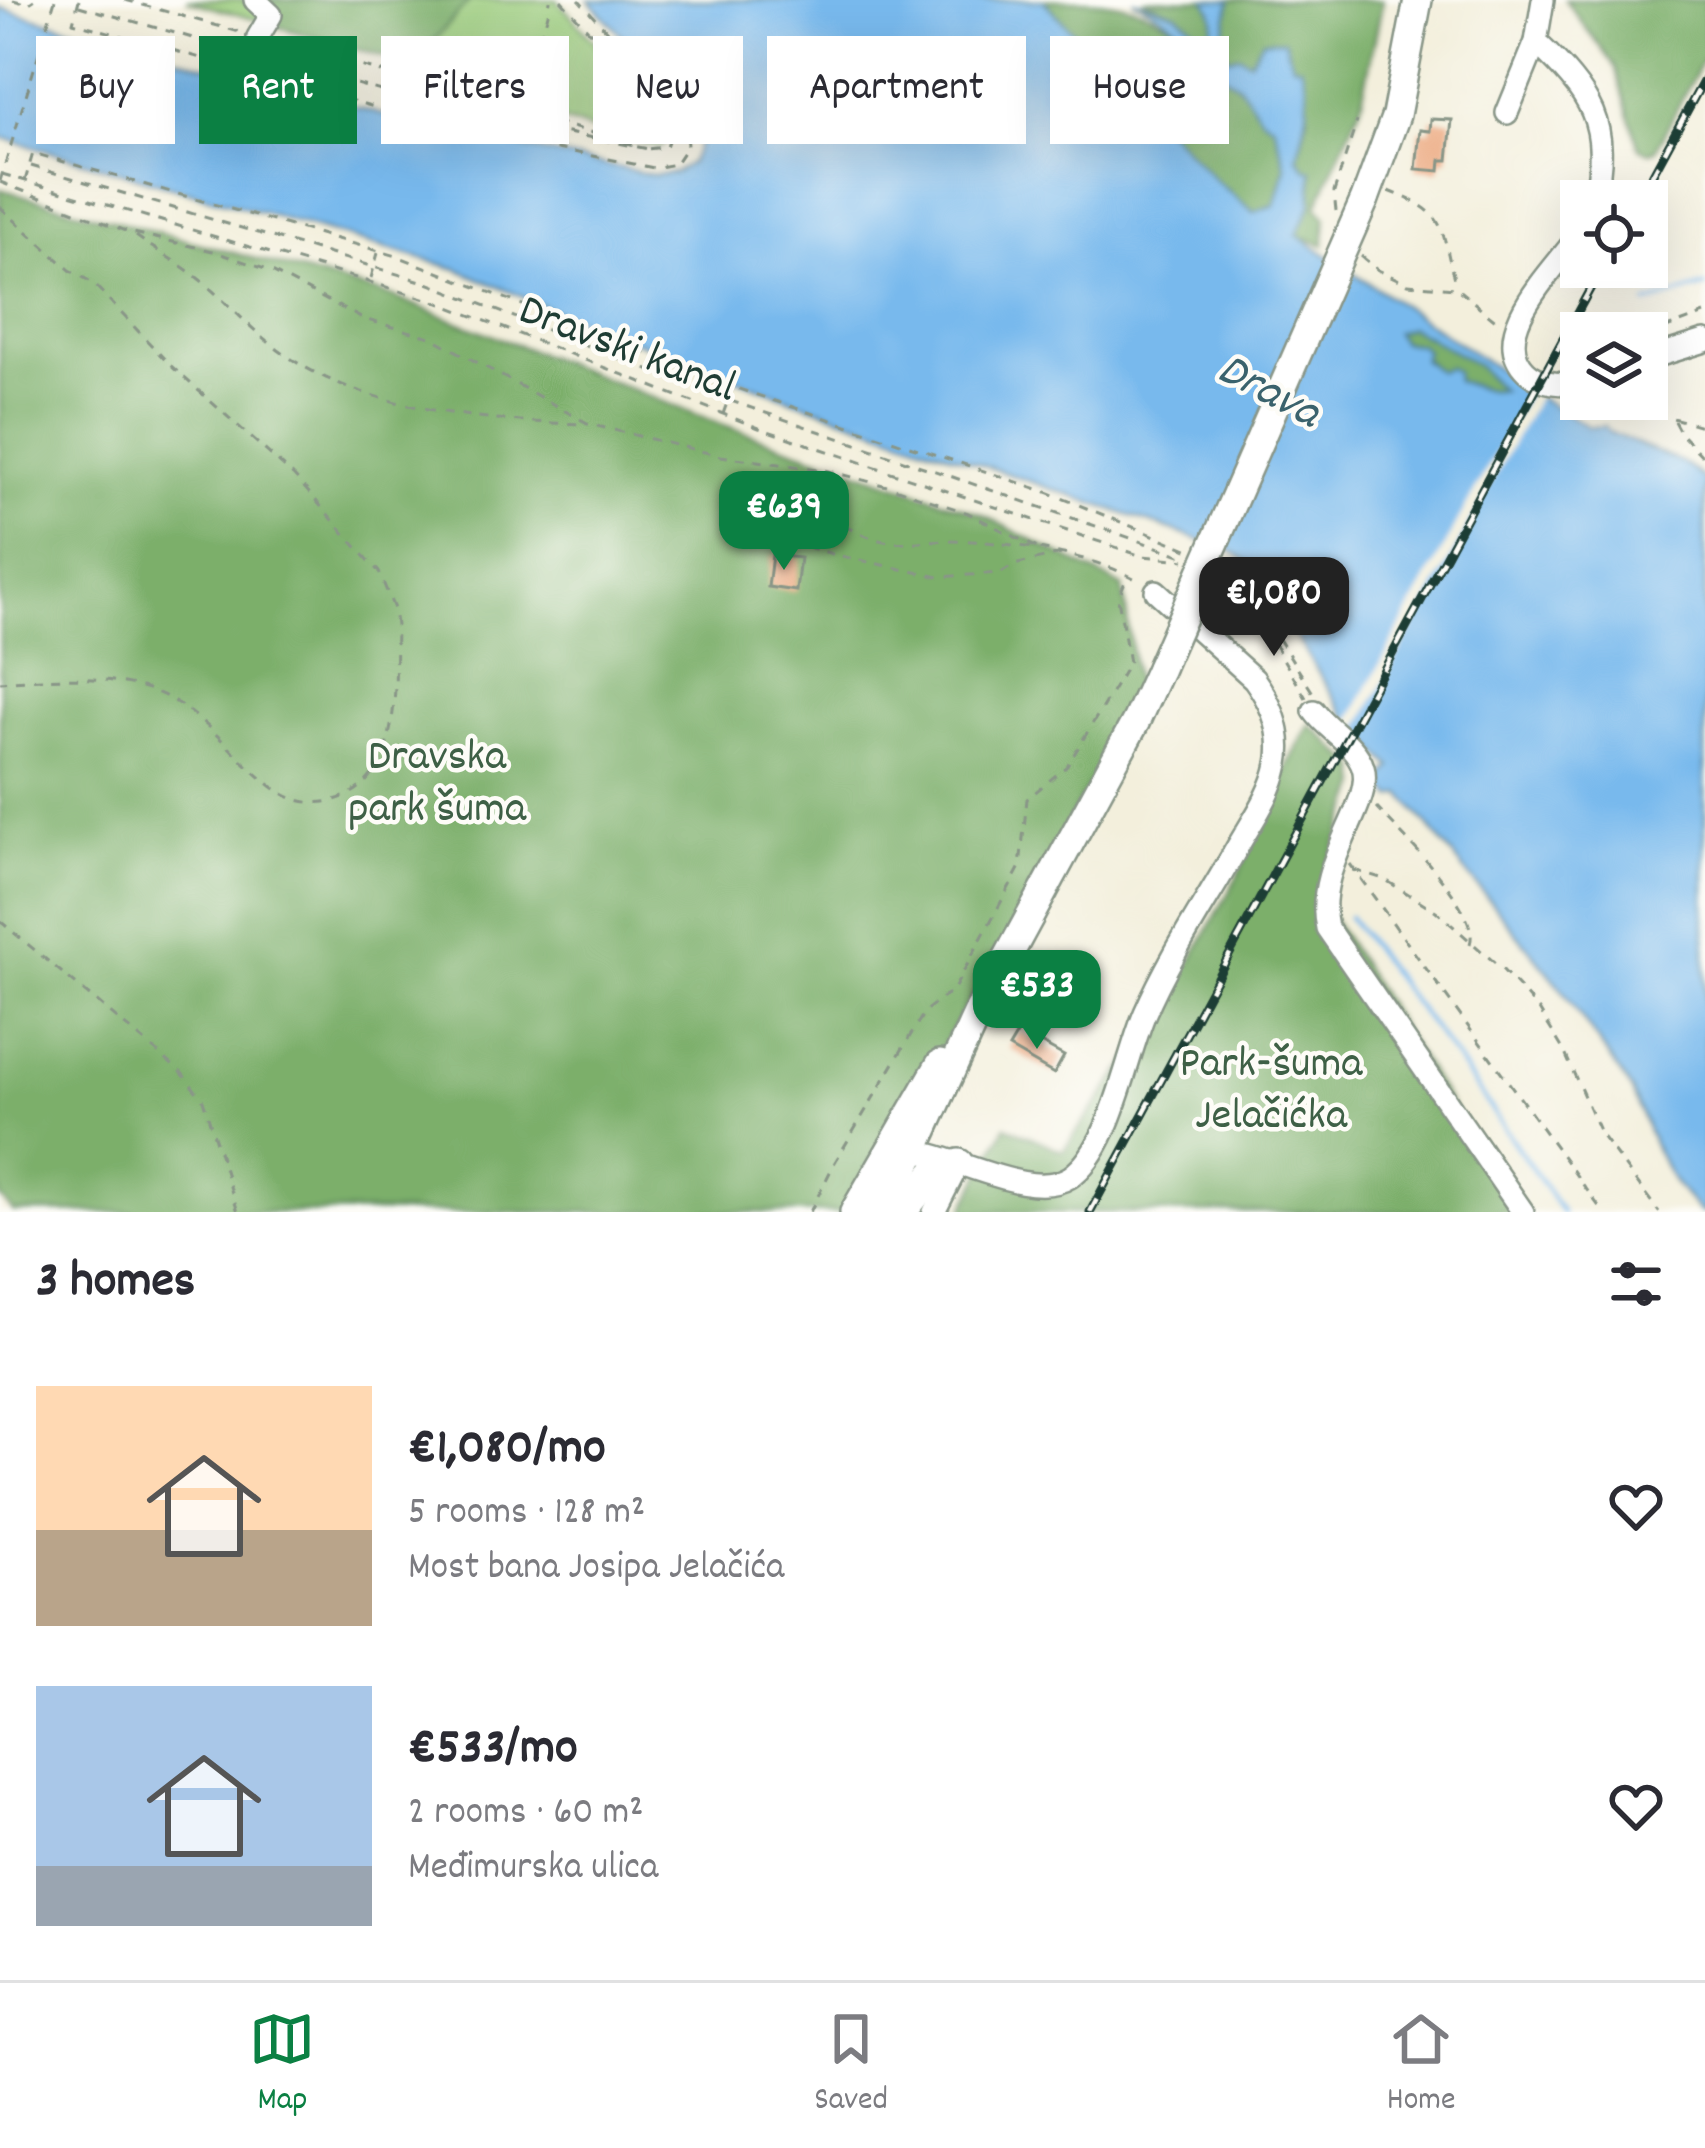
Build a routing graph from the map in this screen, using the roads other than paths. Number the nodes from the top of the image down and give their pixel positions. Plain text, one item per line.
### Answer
1 (255, 0) edge
2 (1418, 0) edge
3 (1543, 0) edge
4 (259, 36) edge
5 (1536, 42) junction
6 (1507, 113) dead end
7 (1597, 180) edge
8 (1560, 259) edge
9 (1705, 341) edge
10 (1668, 352) edge
11 (1560, 383) edge
12 (1156, 591) road end
13 (1316, 707) road end
14 (978, 1012) junction
15 (932, 1115) junction
16 (916, 1150) junction
17 (884, 1155) junction
18 (959, 1163) junction
19 (854, 1212) edge
20 (880, 1212) edge
21 (903, 1212) edge
22 (934, 1212) edge
23 (1523, 1212) edge

1 - 4 street
2 - 14 main road, bridge
3 - 5 street
5 - 6 street
5 - 7 street
8 - 11 street
9 - 10 street
12 - 18 street
13 - 23 street
14 - 15 main road
14 - 17 main road
15 - 16 main road
15 - 18 main road
16 - 17 street
16 - 18 street
16 - 20 main road
17 - 19 main road
18 - 21 main road
18 - 22 street

